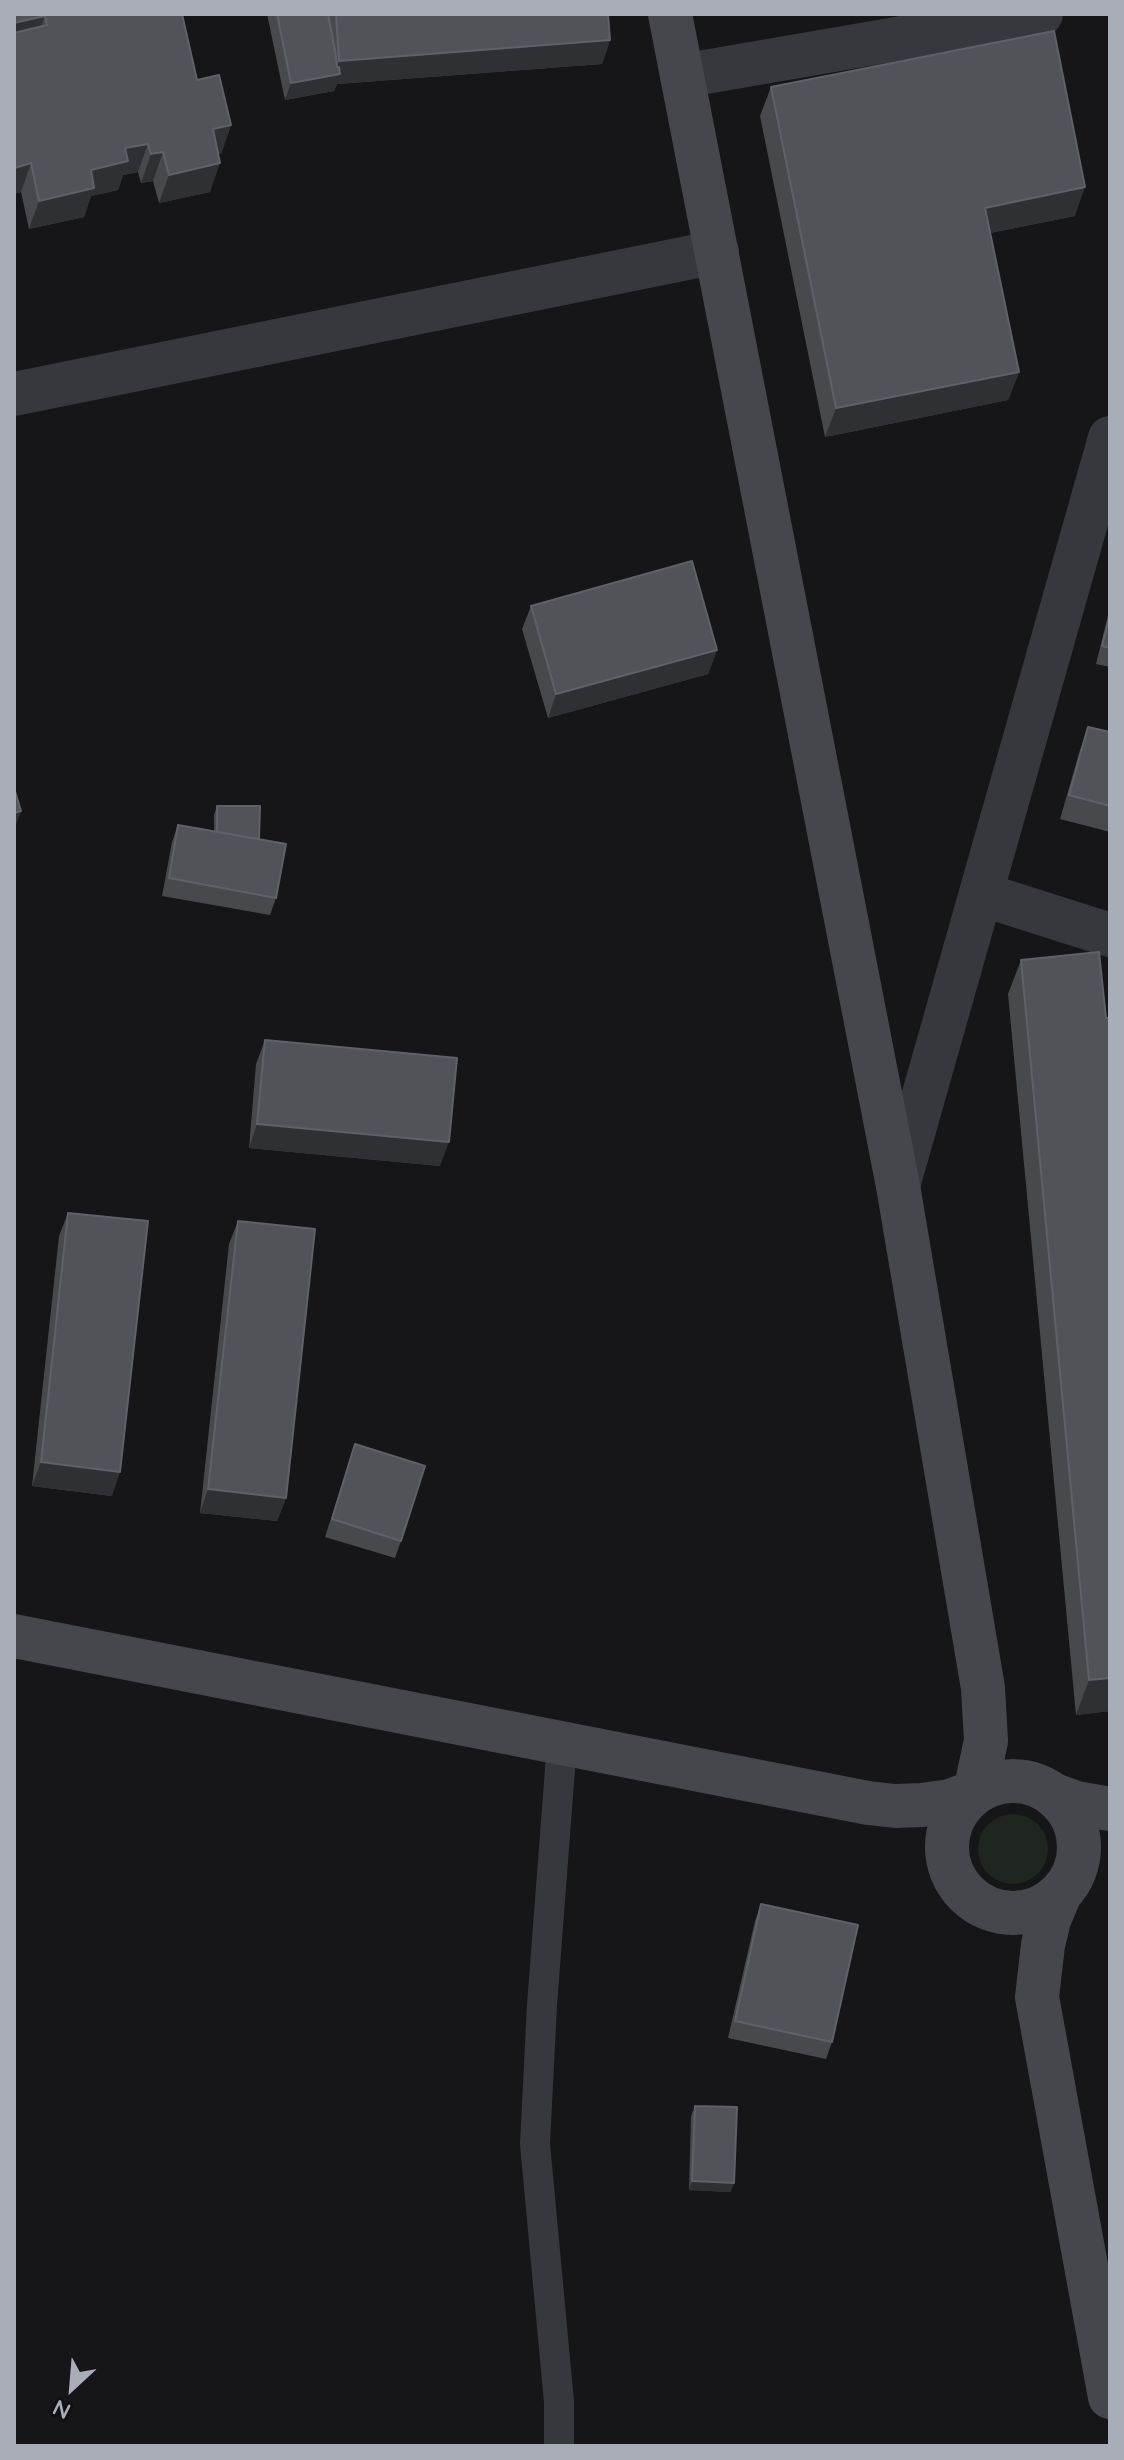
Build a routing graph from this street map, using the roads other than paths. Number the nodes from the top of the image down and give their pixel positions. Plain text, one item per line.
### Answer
1 (670, 14) edge
2 (1041, 14) edge
3 (682, 76) junction
4 (717, 252) junction
5 (14, 394) edge
6 (1110, 438) edge
7 (1102, 492) edge
8 (981, 894) junction
9 (1110, 935) edge
10 (898, 1186) junction
11 (14, 1636) edge
12 (983, 1688) junction
13 (562, 1743) junction
14 (1045, 1790) junction
15 (975, 1792) junction
16 (841, 1796) junction
17 (1110, 1809) edge
18 (1110, 1833) edge
19 (1067, 1884) junction
20 (964, 1886) junction
21 (1037, 1997) junction
22 (1110, 2397) edge
23 (559, 2446) edge

1 - 3 main road
2 - 3 street
3 - 4 main road
4 - 5 street
4 - 10 main road
6 - 7 street
7 - 8 street
8 - 9 street
8 - 10 street
10 - 12 main road
11 - 13 main road
12 - 14 main road
12 - 15 main road
13 - 16 main road
13 - 23 lane
14 - 15 main road
14 - 17 main road
14 - 19 main road
15 - 16 main road
15 - 20 main road
16 - 20 main road
18 - 19 main road
19 - 20 main road
19 - 21 main road
20 - 21 main road
21 - 22 main road

